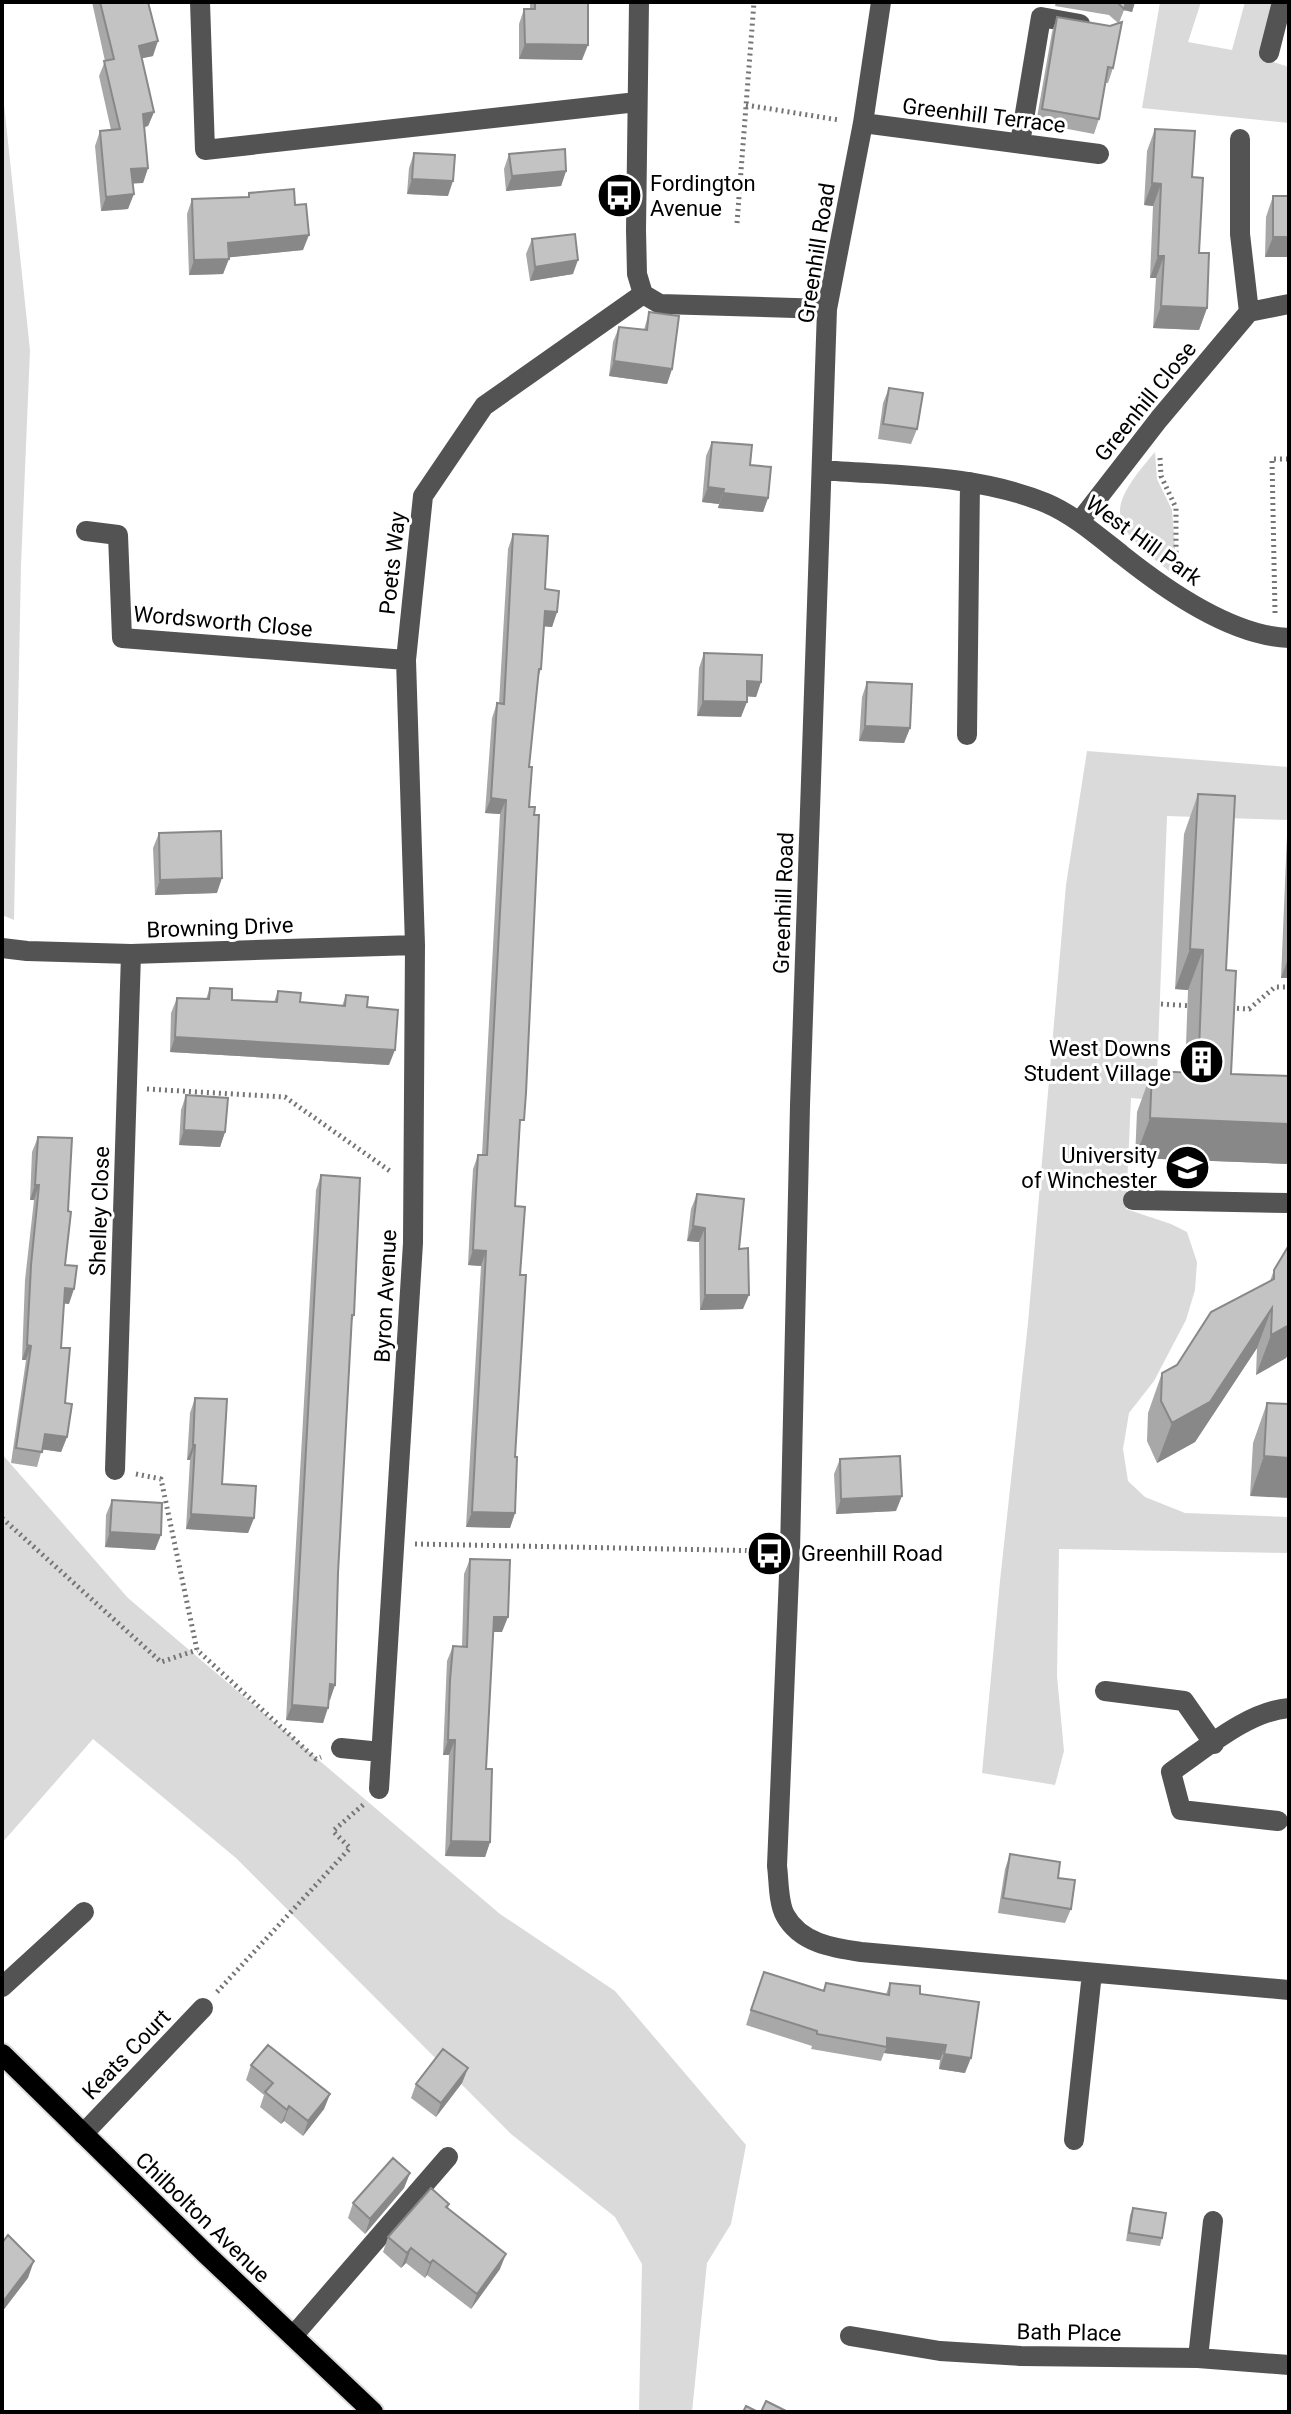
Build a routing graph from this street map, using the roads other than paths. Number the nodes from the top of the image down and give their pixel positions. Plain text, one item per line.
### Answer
1 (200, 2) edge
2 (639, 2) edge
3 (881, 2) edge
4 (1282, 2) edge
5 (1094, 26) edge
6 (1269, 53) dead end
7 (637, 102) junction
8 (863, 123) junction
9 (1240, 139) dead end
10 (1020, 143) junction
11 (1099, 154) dead end
12 (643, 294) junction
13 (1289, 304) edge
14 (827, 309) junction
15 (1249, 312) junction
16 (822, 470) junction
17 (970, 482) junction
18 (1080, 521) junction
19 (86, 531) dead end
20 (1282, 638) edge
21 (406, 660) junction
22 (967, 735) dead end
23 (412, 842) joint
24 (415, 945) junction
25 (2, 948) edge
26 (131, 954) junction
27 (1133, 1200) dead end
28 (1289, 1203) edge
29 (115, 1470) road end
30 (1105, 1691) dead end
31 (1289, 1708) edge
32 (1214, 1744) junction
33 (341, 1748) road end
34 (381, 1752) junction
35 (379, 1789) road end
36 (1278, 1821) dead end
37 (84, 1912) dead end
38 (1092, 1973) junction
39 (2, 1987) edge
40 (1289, 1990) edge
41 (203, 2008) road end
42 (2, 2054) edge
43 (83, 2134) junction
44 (1074, 2140) dead end
45 (448, 2157) dead end
46 (1213, 2221) dead end
47 (293, 2336) junction
48 (850, 2336) dead end
49 (1198, 2358) junction
50 (1289, 2365) edge
51 (373, 2412) edge

1 - 7 street
2 - 7 street
3 - 8 street, Greenhill Road
4 - 6 street
5 - 10 street
7 - 12 street
8 - 10 street, Greenhill Terrace
8 - 14 street, Greenhill Road
9 - 15 street
10 - 11 street, Greenhill Terrace
12 - 14 street
12 - 21 street, Poets Way
13 - 15 street
14 - 16 street, Greenhill Road
15 - 18 street, Greenhill Close
16 - 17 street, West Hill Park
16 - 38 street, Greenhill Road
17 - 18 street, West Hill Park
17 - 22 street
18 - 20 street, West Hill Park
19 - 21 street, Wordsworth Close
21 - 23 street, Poets Way
23 - 24 street, Byron Avenue
24 - 26 street, Browning Drive
24 - 34 street, Byron Avenue
25 - 26 street, Browning Drive
26 - 29 street, Shelley Close
27 - 28 street
30 - 32 street
31 - 32 street
32 - 36 street
33 - 34 street
34 - 35 street, Byron Avenue
37 - 39 street
38 - 40 street, Greenhill Road
38 - 44 street
41 - 43 street, Keats Court
42 - 43 main road, Chilbolton Avenue
43 - 47 main road, Chilbolton Avenue
45 - 47 street
46 - 49 street
47 - 51 main road, Chilbolton Avenue
48 - 49 street, Bath Place
49 - 50 street, Bath Place

